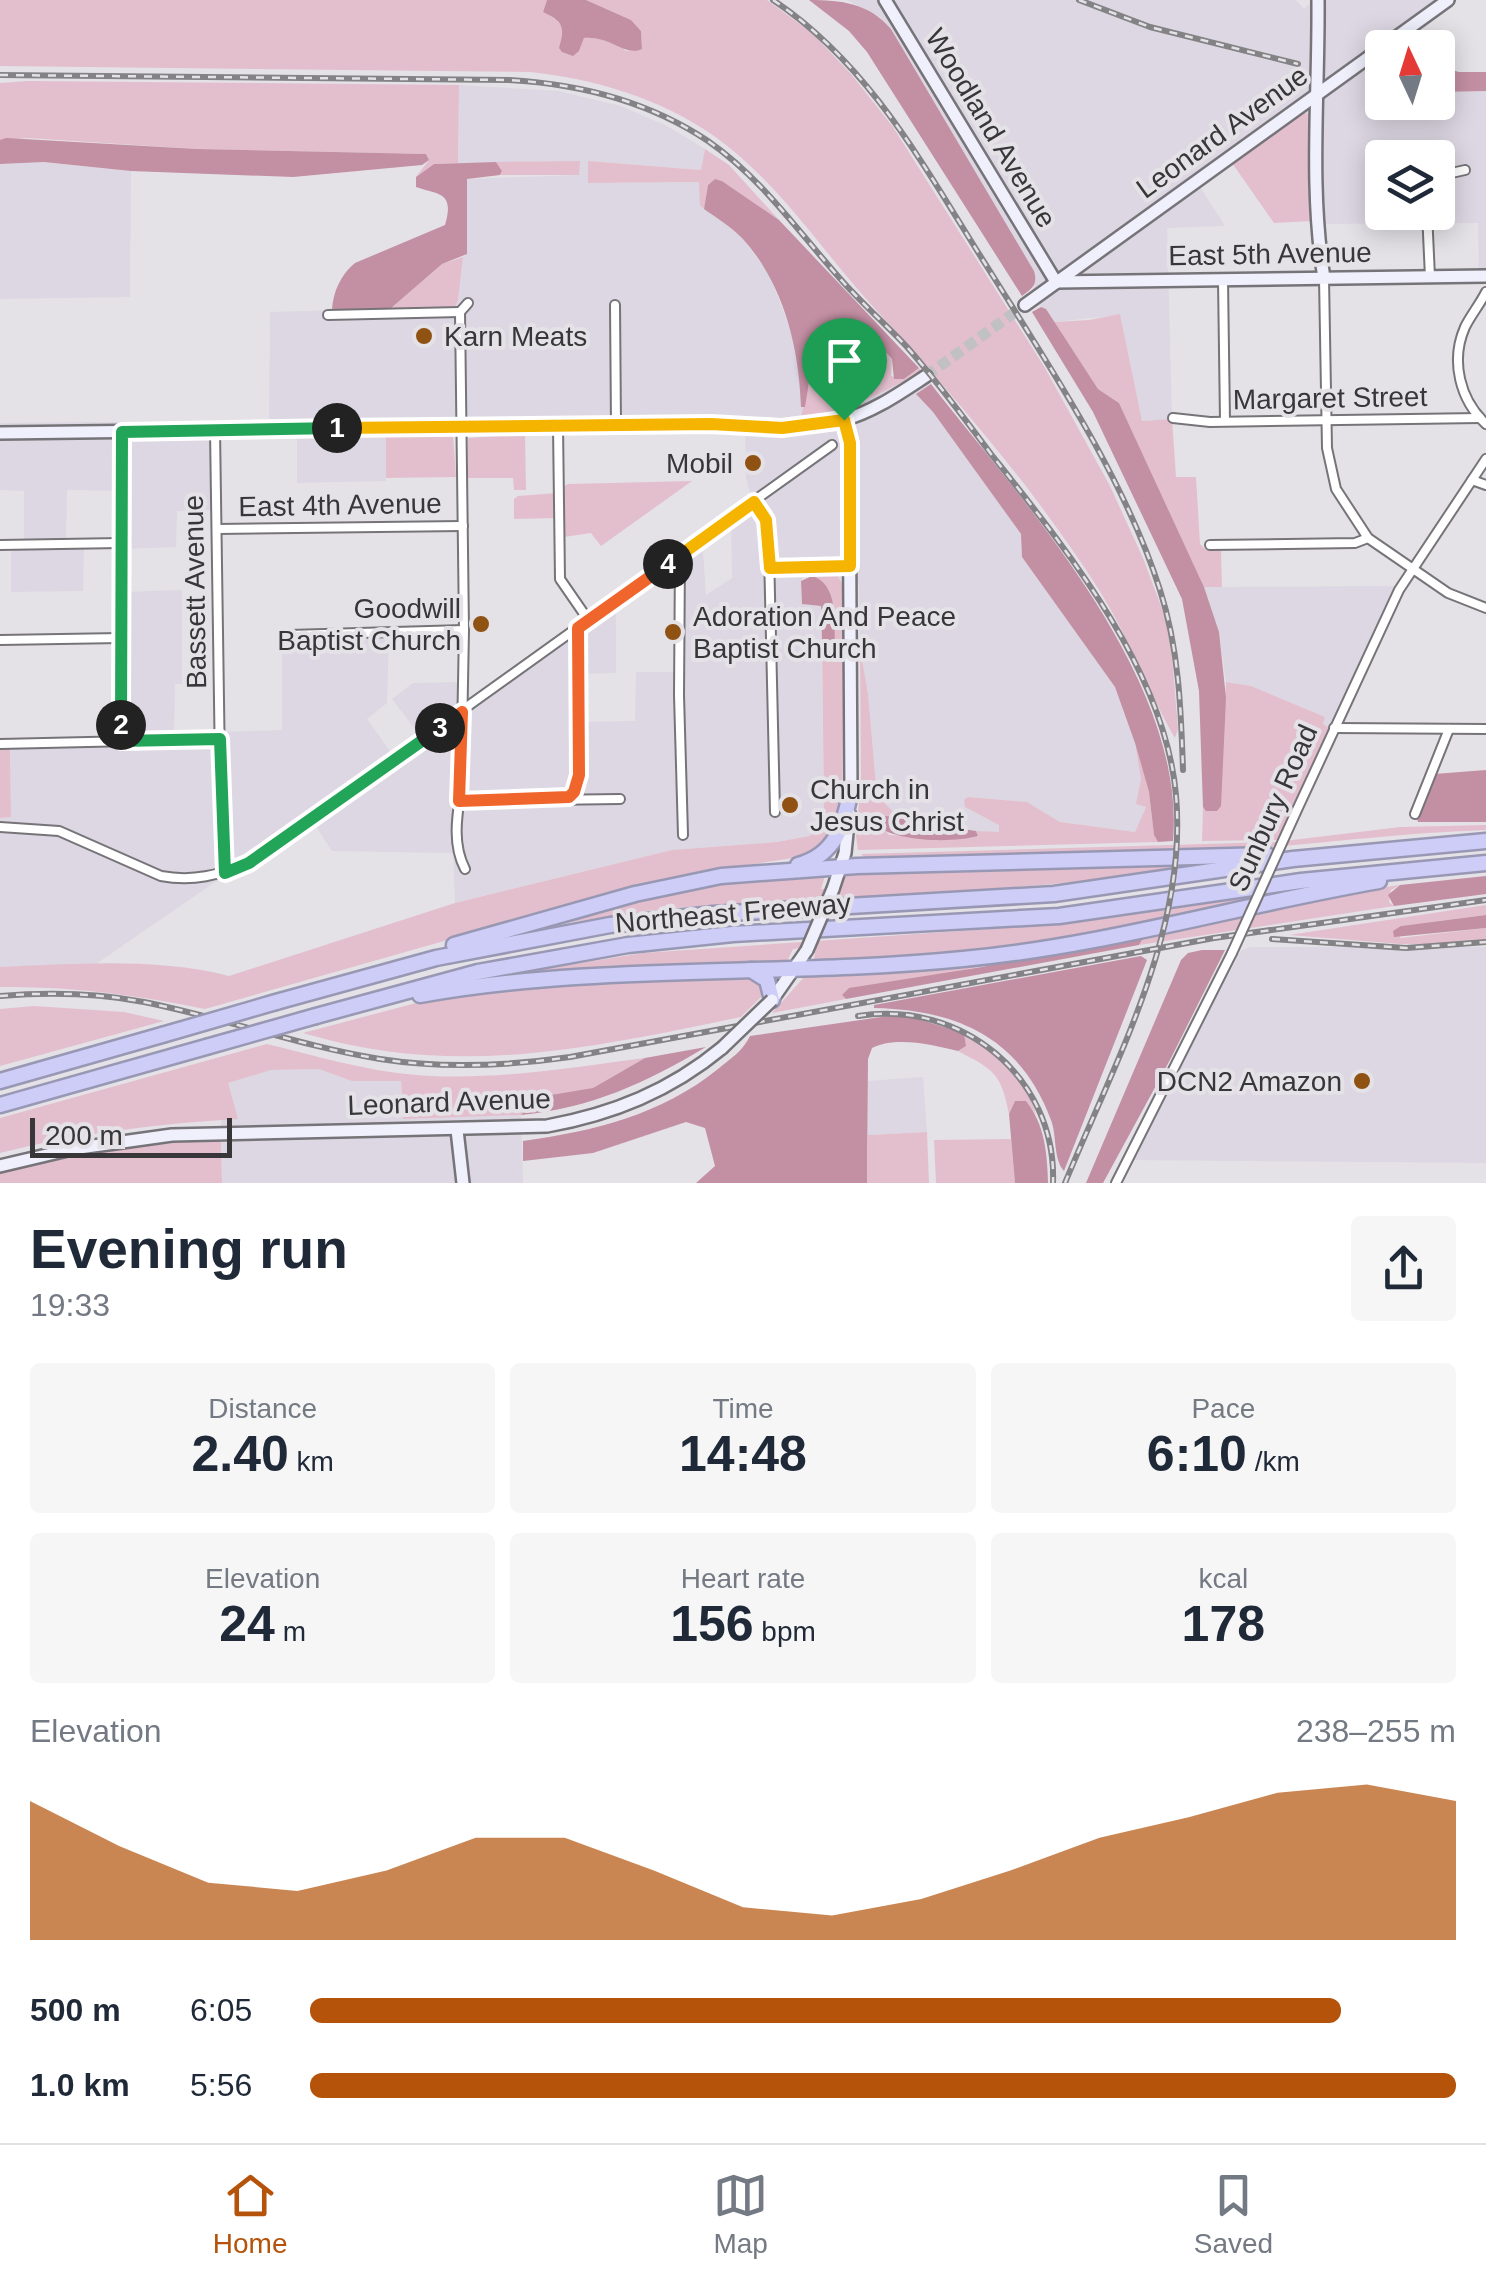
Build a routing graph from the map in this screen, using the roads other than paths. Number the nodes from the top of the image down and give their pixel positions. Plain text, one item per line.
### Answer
1 (885, 0) edge
2 (1318, 0) edge
3 (1448, 0) edge
4 (1319, 94) junction
5 (1465, 170) dead end
6 (1455, 171) edge
7 (1429, 230) edge
8 (1430, 276) junction
9 (1486, 276) edge
10 (1324, 278) junction
11 (1222, 280) junction
12 (1056, 282) junction
13 (1486, 292) edge
14 (468, 304) dead end
15 (1025, 304) tunnel mouth
16 (616, 305) dead end
17 (460, 312) junction
18 (328, 315) dead end
19 (926, 376) tunnel mouth
20 (1173, 418) dead end
21 (844, 420) junction
22 (1326, 421) junction
23 (1483, 421) edge
24 (1224, 422) junction
25 (616, 425) junction
26 (558, 426) junction
27 (462, 427) junction
28 (215, 430) junction
29 (122, 432) junction
30 (0, 433) edge
31 (832, 445) dead end
32 (1486, 459) edge
33 (1472, 480) junction
34 (1486, 485) edge
35 (754, 502) junction
36 (463, 526) junction
37 (217, 529) junction
38 (1368, 538) junction
39 (121, 543) junction
40 (0, 545) edge
41 (1210, 545) dead end
42 (680, 555) junction
43 (850, 566) junction
44 (770, 568) junction
45 (1412, 569) junction
46 (1486, 608) edge
47 (589, 621) junction
48 (578, 628) junction
49 (464, 630) junction
50 (289, 635) dead end
51 (122, 638) junction
52 (0, 640) edge
53 (462, 712) junction
54 (1334, 728) junction
55 (1449, 729) junction
56 (1486, 729) edge
57 (220, 739) junction
58 (121, 741) junction
59 (0, 744) edge
60 (852, 790) junction
61 (620, 798) dead end
62 (563, 800) junction
63 (459, 801) junction
64 (776, 812) dead end
65 (1415, 814) dead end
66 (0, 827) edge
67 (683, 835) dead end
68 (1486, 842) edge
69 (1463, 844) junction
70 (1486, 863) edge
71 (841, 868) junction
72 (465, 869) dead end
73 (1417, 869) junction
74 (225, 873) junction
75 (738, 874) junction
76 (416, 963) junction
77 (796, 968) junction
78 (750, 970) junction
79 (772, 1000) junction
80 (316, 1016) junction
81 (0, 1081) edge
82 (0, 1105) edge
83 (457, 1130) junction
84 (0, 1166) edge
85 (463, 1183) edge
86 (1116, 1183) edge

1 - 12 main road, Woodland Avenue
2 - 4 main road
3 - 4 main road, Leonard Avenue
4 - 10 main road
4 - 12 main road, Leonard Avenue
5 - 6 street
7 - 8 street
8 - 9 main road, East 5th Avenue
8 - 10 main road, East 5th Avenue
10 - 11 main road, East 5th Avenue
10 - 22 street
11 - 12 main road, East 5th Avenue
11 - 24 street
12 - 15 main road, Leonard Avenue
13 - 23 street
14 - 17 street
16 - 25 street
17 - 18 street
17 - 27 street
19 - 21 main road
20 - 24 street, Margaret Street
21 - 25 main road
21 - 43 main road, Leonard Avenue
22 - 23 street, Margaret Street
22 - 24 street, Margaret Street
22 - 38 street
25 - 26 main road
26 - 27 main road
26 - 47 street
27 - 28 main road
27 - 36 street
28 - 29 main road
28 - 37 street, Bassett Avenue
29 - 30 main road
29 - 39 street
31 - 35 street
32 - 33 street, Sunbury Road
33 - 34 street
33 - 45 street, Sunbury Road
35 - 42 street
35 - 44 street
36 - 37 street, East 4th Avenue
36 - 49 street
37 - 57 street, Bassett Avenue
38 - 41 street
38 - 45 street
39 - 40 street
39 - 51 street
42 - 47 street
42 - 67 street
43 - 44 street
43 - 60 main road, Leonard Avenue
44 - 64 street
45 - 46 street
45 - 54 street, Sunbury Road
47 - 48 street
48 - 53 street
48 - 62 street
49 - 50 street
49 - 53 street
51 - 52 street
51 - 58 street
53 - 63 street
53 - 74 street
54 - 55 street
54 - 86 street, Sunbury Road, bridge
55 - 56 street
55 - 65 street
57 - 58 street
57 - 74 street, Bassett Avenue
58 - 59 street
60 - 71 main road, Leonard Avenue
60 - 75 highway
61 - 62 street
62 - 63 street
63 - 72 street
66 - 74 street
68 - 69 highway, Northeast Freeway
69 - 71 highway
69 - 76 highway, Northeast Freeway
70 - 73 highway, Northeast Freeway
71 - 75 highway
71 - 77 main road, Leonard Avenue, bridge
73 - 77 highway
73 - 80 highway, Northeast Freeway
75 - 76 highway
76 - 81 highway, Northeast Freeway, bridge
77 - 78 highway
77 - 79 main road, Leonard Avenue
78 - 79 highway
78 - 80 highway
79 - 83 main road, Leonard Avenue, bridge
80 - 82 highway, Northeast Freeway, bridge
83 - 84 main road, Leonard Avenue
83 - 85 main road

